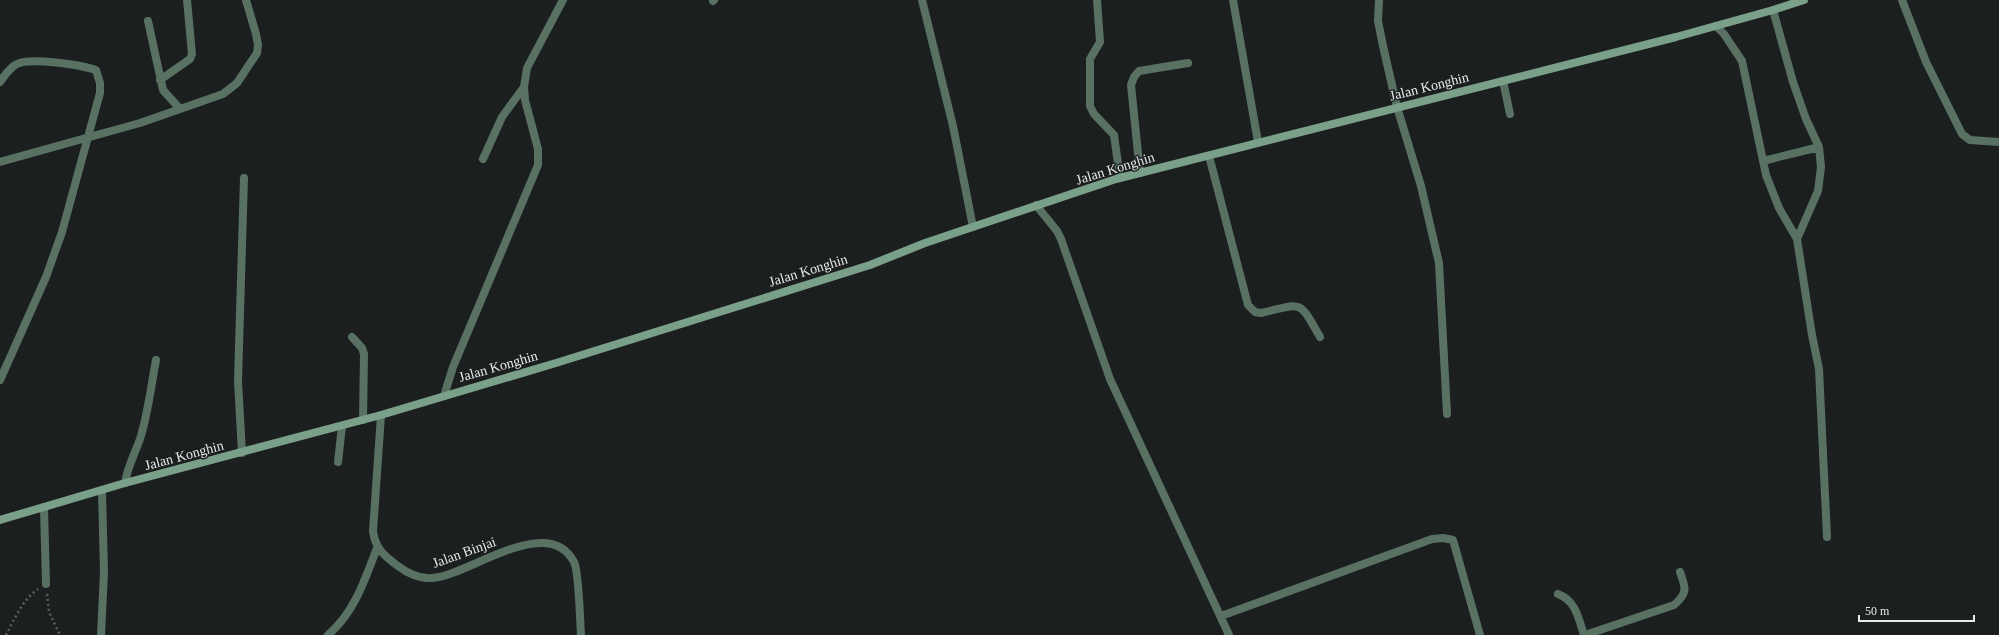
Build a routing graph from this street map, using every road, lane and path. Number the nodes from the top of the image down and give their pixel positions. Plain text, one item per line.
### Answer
1 (187, 0) edge
2 (246, 0) edge
3 (563, 0) edge
4 (922, 0) edge
5 (1097, 0) edge
6 (1233, 0) edge
7 (1379, 0) edge
8 (1804, 0) edge
9 (1902, 0) edge
10 (1773, 10) junction
11 (148, 21) dead end
12 (1716, 26) junction
13 (1188, 63) dead end
14 (160, 80) junction
15 (1503, 81) junction
16 (0, 82) edge
17 (524, 87) junction
18 (1397, 107) junction
19 (180, 109) junction
20 (1510, 114) dead end
21 (87, 139) junction
22 (1258, 142) junction
23 (1999, 142) edge
24 (1819, 147) junction
25 (1210, 156) junction
26 (483, 159) dead end
27 (1763, 161) junction
28 (0, 162) edge
29 (1140, 173) junction
30 (244, 178) dead end
31 (1120, 178) junction
32 (1036, 205) junction
33 (973, 227) junction
34 (1797, 239) junction
35 (352, 337) dead end
36 (1320, 338) dead end
37 (156, 360) dead end
38 (0, 380) edge
39 (444, 396) junction
40 (1447, 414) dead end
41 (381, 415) junction
42 (363, 420) junction
43 (342, 426) junction
44 (242, 453) junction
45 (338, 462) dead end
46 (125, 483) junction
47 (102, 491) junction
48 (44, 507) junction
49 (0, 520) edge
50 (1827, 537) dead end
51 (377, 548) junction
52 (1680, 572) dead end
53 (46, 584) junction
54 (1558, 594) dead end
55 (1221, 616) junction
56 (6, 635) edge
57 (60, 635) edge
58 (101, 635) edge
59 (328, 635) edge
60 (580, 635) edge
61 (1230, 635) edge
62 (1480, 635) edge
63 (1584, 635) edge

1 - 14 street
2 - 19 street
3 - 17 street, Jalan Konghin
4 - 33 street
5 - 31 street
6 - 22 street
7 - 18 street
8 - 10 street, Jalan Konghin
9 - 23 street
10 - 12 street, Jalan Konghin
10 - 24 street
11 - 14 street
12 - 15 street, Jalan Konghin
12 - 27 street
13 - 29 street
14 - 19 street
15 - 18 street, Jalan Konghin
15 - 20 street
16 - 21 street
17 - 26 street
17 - 39 street, Jalan Konghin
18 - 22 street, Jalan Konghin
18 - 40 street
19 - 21 street
21 - 28 street
21 - 38 street
22 - 25 street, Jalan Konghin
24 - 27 street
24 - 34 street
25 - 29 street, Jalan Konghin
25 - 36 street
27 - 34 street
29 - 31 street, Jalan Konghin
30 - 44 street
31 - 32 street, Jalan Konghin
32 - 33 street, Jalan Konghin
32 - 55 street
33 - 39 street, Jalan Konghin
34 - 50 street
35 - 42 street
37 - 46 street
39 - 41 street, Jalan Konghin
41 - 42 street, Jalan Konghin
41 - 51 street
42 - 43 street, Jalan Konghin
43 - 44 street, Jalan Konghin
43 - 45 street
44 - 46 street, Jalan Konghin
46 - 47 street, Jalan Konghin
47 - 48 street, Jalan Konghin
47 - 58 street
48 - 49 street, Jalan Konghin
48 - 53 street
51 - 59 street
51 - 60 street, Jalan Binjai
52 - 63 street
53 - 56 path
53 - 57 path
54 - 63 street
55 - 61 street
55 - 62 street

